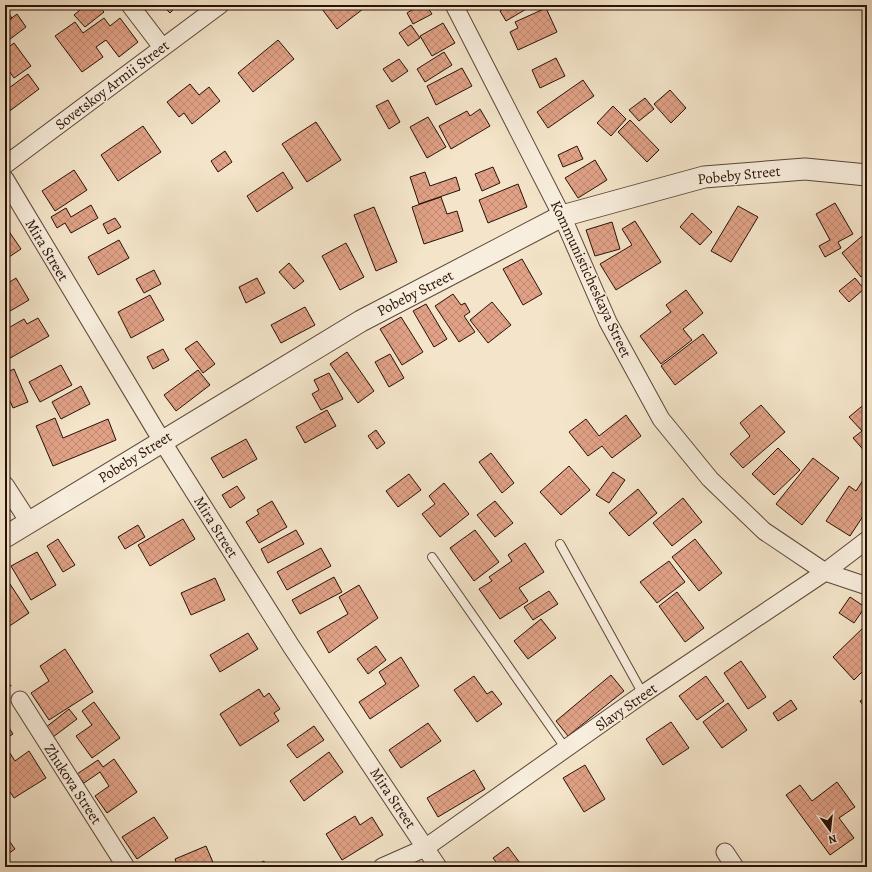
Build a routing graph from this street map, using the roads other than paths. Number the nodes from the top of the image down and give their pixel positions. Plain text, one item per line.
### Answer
1 (130, 5) edge
2 (220, 5) edge
3 (454, 5) edge
4 (162, 46) junction
5 (5, 165) edge
6 (867, 175) edge
7 (5, 179) edge
8 (562, 216) junction
9 (162, 440) junction
10 (5, 485) edge
11 (29, 522) junction
12 (5, 537) edge
13 (867, 540) edge
14 (560, 544) dead end
15 (432, 557) dead end
16 (825, 572) junction
17 (867, 586) edge
18 (643, 694) junction
19 (20, 700) dead end
20 (566, 749) junction
21 (425, 848) junction
22 (725, 852) dead end
23 (126, 867) edge
24 (382, 867) edge
25 (438, 867) edge
26 (735, 867) edge

1 - 4 street
2 - 4 street, Sovetskoy Armii Street
3 - 8 street, Kommunisticheskaya Street
4 - 5 street, Sovetskoy Armii Street
6 - 8 street, Pobeby Street
7 - 9 street, Mira Street
8 - 9 street, Pobeby Street
8 - 16 street, Kommunisticheskaya Street
9 - 11 street, Pobeby Street
9 - 21 street, Mira Street
10 - 11 street
11 - 12 street, Pobeby Street
13 - 16 street, Slavy Street
14 - 18 lane
15 - 20 lane
16 - 17 street, Kommunisticheskaya Street
16 - 18 street, Slavy Street
18 - 20 street, Slavy Street
19 - 23 street, Zhukova Street
20 - 21 street, Slavy Street
21 - 24 street, Slavy Street
21 - 25 street, Mira Street
22 - 26 street

